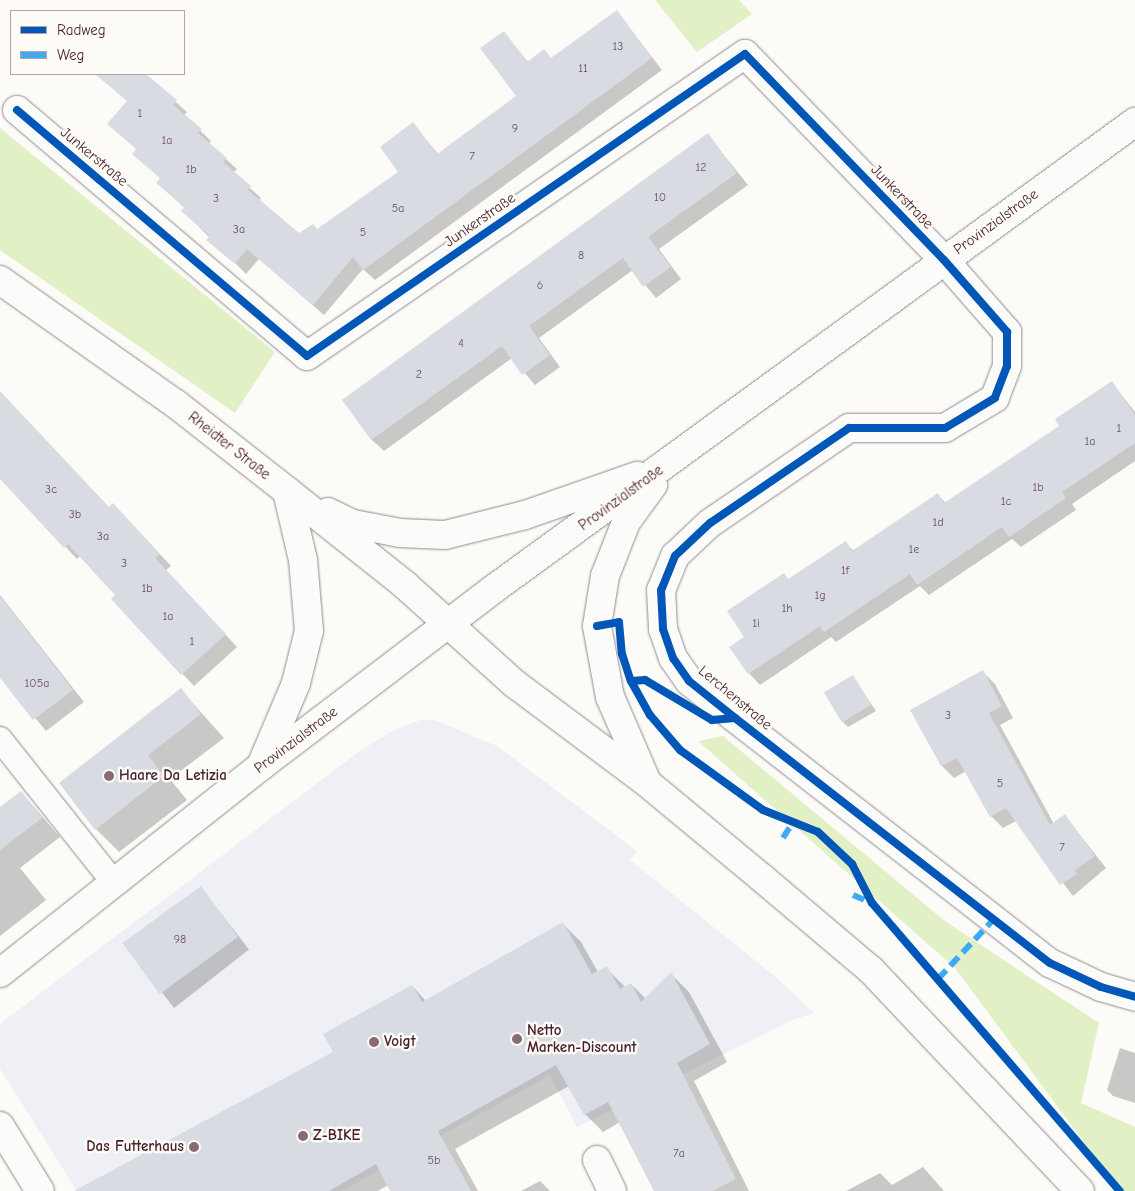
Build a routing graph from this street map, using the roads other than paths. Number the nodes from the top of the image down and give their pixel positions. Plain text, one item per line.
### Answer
1 (17, 110) dead end
2 (1135, 122) edge
3 (944, 260) junction
4 (0, 280) edge
5 (667, 466) junction
6 (287, 491) junction
7 (449, 623) junction
8 (0, 739) edge
9 (260, 767) junction
10 (646, 782) junction
11 (114, 883) junction
12 (0, 972) edge
13 (1135, 997) edge
14 (0, 1126) edge
15 (597, 1160) dead end
16 (40, 1191) edge
17 (612, 1191) edge
18 (1080, 1191) edge

1 - 3 main road, Junkerstraße
2 - 3 main road, Provinzialstraße
3 - 5 main road, Provinzialstraße
3 - 13 main road, Lerchenstraße
4 - 6 main road, Rheidter Straße
5 - 6 main road
5 - 7 main road, Provinzialstraße
5 - 10 main road
6 - 7 main road, Rheidter Straße
6 - 9 main road
7 - 9 main road, Provinzialstraße
7 - 10 main road, Rheidter Straße
8 - 11 lane
9 - 11 main road, Provinzialstraße
10 - 18 main road, Rheidter Straße
11 - 12 main road, Provinzialstraße
14 - 16 main road
15 - 17 main road

